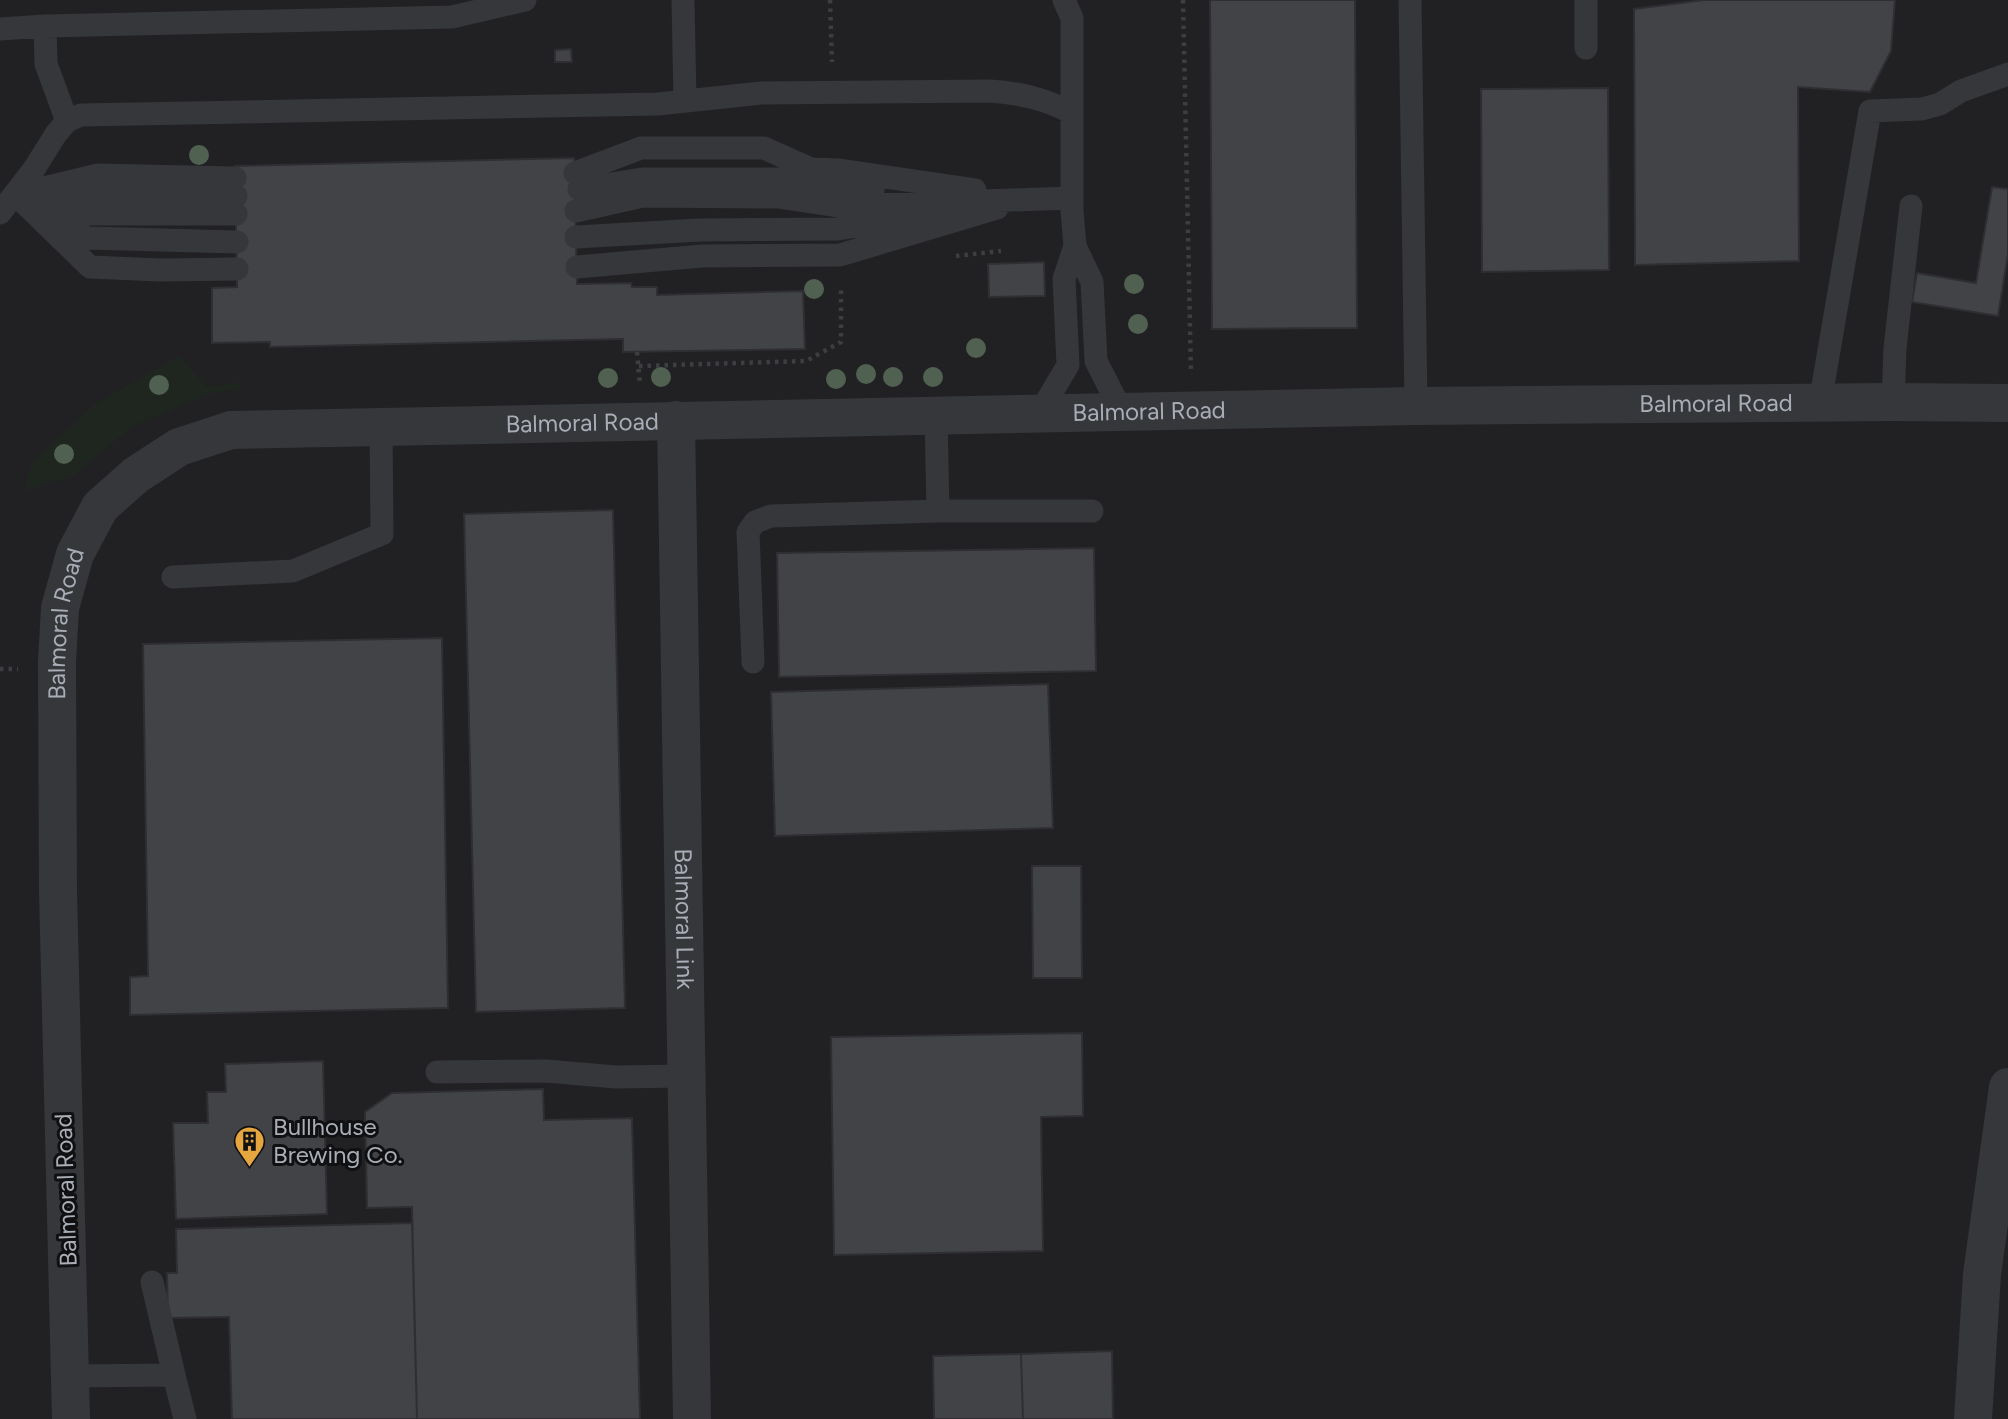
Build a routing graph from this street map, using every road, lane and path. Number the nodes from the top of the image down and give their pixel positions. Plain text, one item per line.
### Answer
1 (525, 0) edge
2 (683, 0) edge
3 (830, 0) edge
4 (1183, 0) edge
5 (1410, 0) edge
6 (1586, 0) edge
7 (1068, 9) edge
8 (45, 26) junction
9 (0, 29) edge
10 (1586, 48) dead end
11 (2008, 74) edge
12 (832, 93) junction
13 (685, 101) junction
14 (1072, 113) junction
15 (68, 121) junction
16 (16, 195) junction
17 (1030, 198) junction
18 (1072, 198) junction
19 (1912, 206) dead end
20 (0, 213) edge
21 (576, 236) dead end
22 (237, 242) dead end
23 (1075, 246) junction
24 (1001, 251) dead end
25 (839, 255) junction
26 (947, 257) dead end
27 (577, 267) dead end
28 (237, 269) dead end
29 (637, 352) dead end
30 (639, 366) junction
31 (639, 380) dead end
32 (1893, 402) junction
33 (1821, 403) junction
34 (2008, 403) edge
35 (1416, 406) junction
36 (1192, 411) junction
37 (1122, 412) junction
38 (1039, 414) junction
39 (936, 416) junction
40 (676, 420) junction
41 (381, 427) junction
42 (938, 511) junction
43 (1092, 511) dead end
44 (173, 576) dead end
45 (753, 662) dead end
46 (437, 1072) dead end
47 (687, 1076) junction
48 (2008, 1087) edge
49 (152, 1282) dead end
50 (174, 1375) junction
51 (70, 1376) junction
52 (71, 1419) edge
53 (185, 1419) edge
54 (692, 1419) edge
55 (1973, 1419) edge

1 - 8 lane
2 - 13 lane
3 - 12 path
4 - 36 path
5 - 35 lane
6 - 10 lane
7 - 14 lane
8 - 9 lane
8 - 15 lane
11 - 33 lane
12 - 13 lane
12 - 14 lane
13 - 15 lane
14 - 18 lane
15 - 16 lane
16 - 16 lane
16 - 20 lane
16 - 22 lane
16 - 28 lane
17 - 17 lane
17 - 18 lane
17 - 21 lane
17 - 25 lane
18 - 23 lane
19 - 32 lane
23 - 37 lane
23 - 38 lane
24 - 26 path
25 - 27 lane
25 - 30 path
29 - 30 path
30 - 31 path
32 - 33 street, Balmoral Road
32 - 34 street, Balmoral Road
33 - 35 street, Balmoral Road
35 - 36 street, Balmoral Road
36 - 37 street, Balmoral Road
37 - 38 street, Balmoral Road
38 - 39 street, Balmoral Road
39 - 40 street, Balmoral Road
39 - 42 lane
40 - 41 street, Balmoral Road
40 - 47 street, Balmoral Link
41 - 44 lane
41 - 51 street, Balmoral Road
42 - 43 lane
42 - 45 lane
46 - 47 lane
47 - 54 street, Balmoral Link
48 - 55 street
49 - 50 lane
50 - 51 lane
50 - 53 lane
51 - 52 street, Balmoral Road

